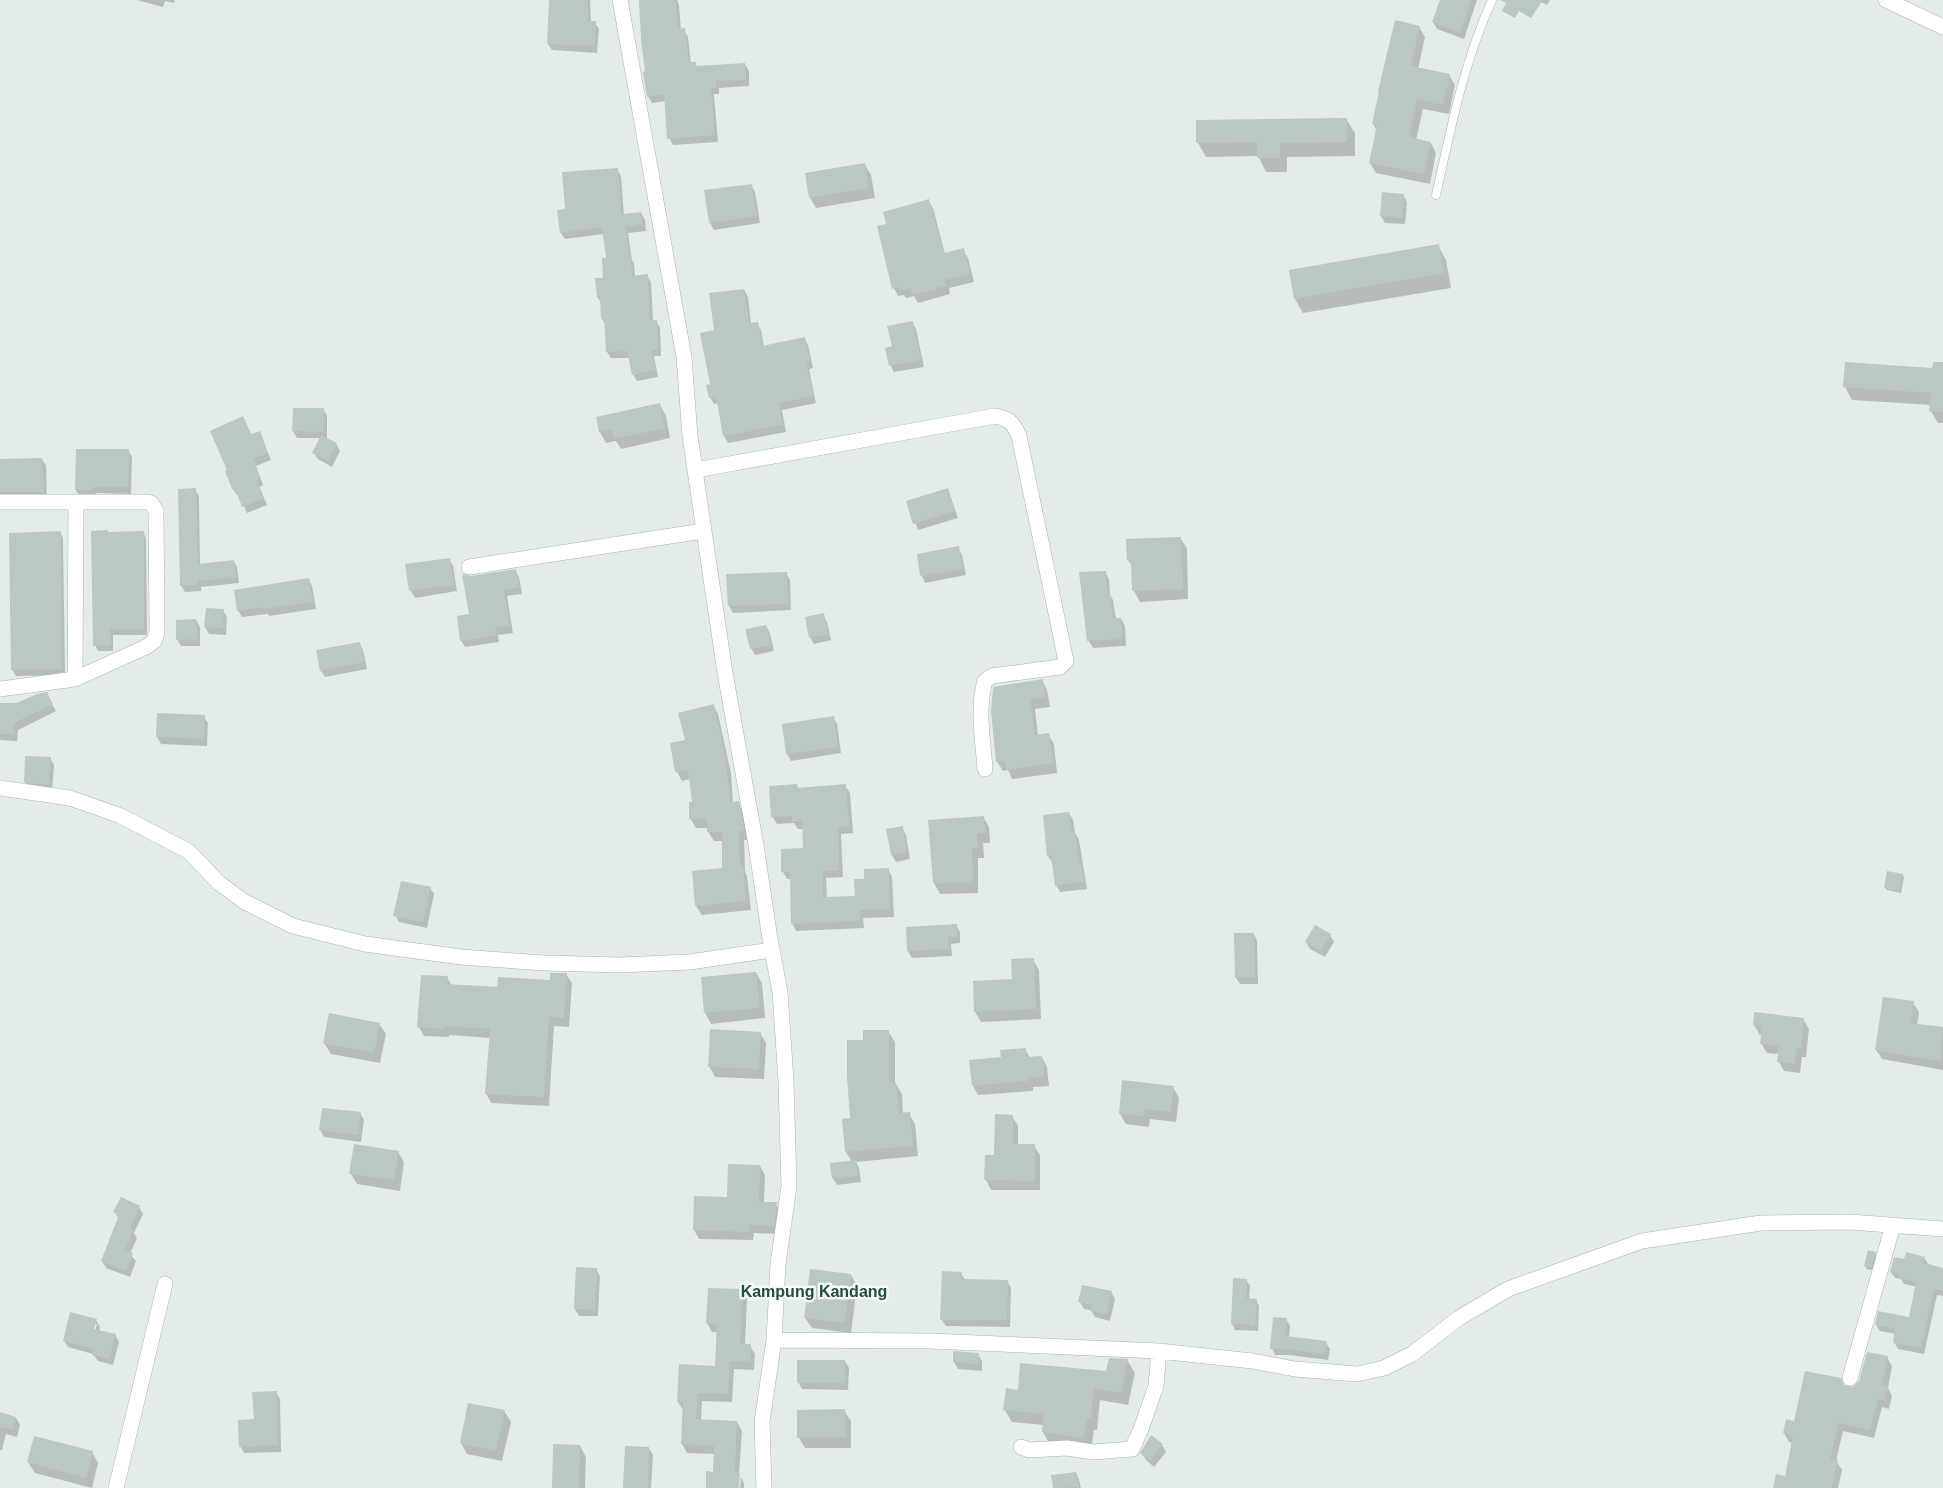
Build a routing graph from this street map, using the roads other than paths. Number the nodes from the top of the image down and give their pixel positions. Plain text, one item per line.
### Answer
1 (620, 0) edge
2 (1492, 0) edge
3 (1886, 0) edge
4 (1943, 27) edge
5 (1436, 195) dead end
6 (696, 470) junction
7 (0, 502) edge
8 (76, 503) junction
9 (704, 531) junction
10 (469, 568) dead end
11 (75, 679) junction
12 (0, 689) edge
13 (985, 769) dead end
14 (0, 788) edge
15 (772, 950) junction
16 (1893, 1225) junction
17 (1943, 1229) edge
18 (165, 1284) dead end
19 (774, 1340) junction
20 (1159, 1351) junction
21 (1850, 1378) dead end
22 (1021, 1447) dead end
23 (116, 1488) edge
24 (764, 1488) edge

1 - 6 street
2 - 5 lane
3 - 4 street
6 - 9 street
6 - 13 street
7 - 8 street
8 - 11 street
8 - 11 street
9 - 10 street
9 - 15 street
11 - 12 street
14 - 15 street
15 - 19 street
16 - 17 street
16 - 20 street
16 - 21 street
18 - 23 street
19 - 20 street
19 - 24 street
20 - 22 street

